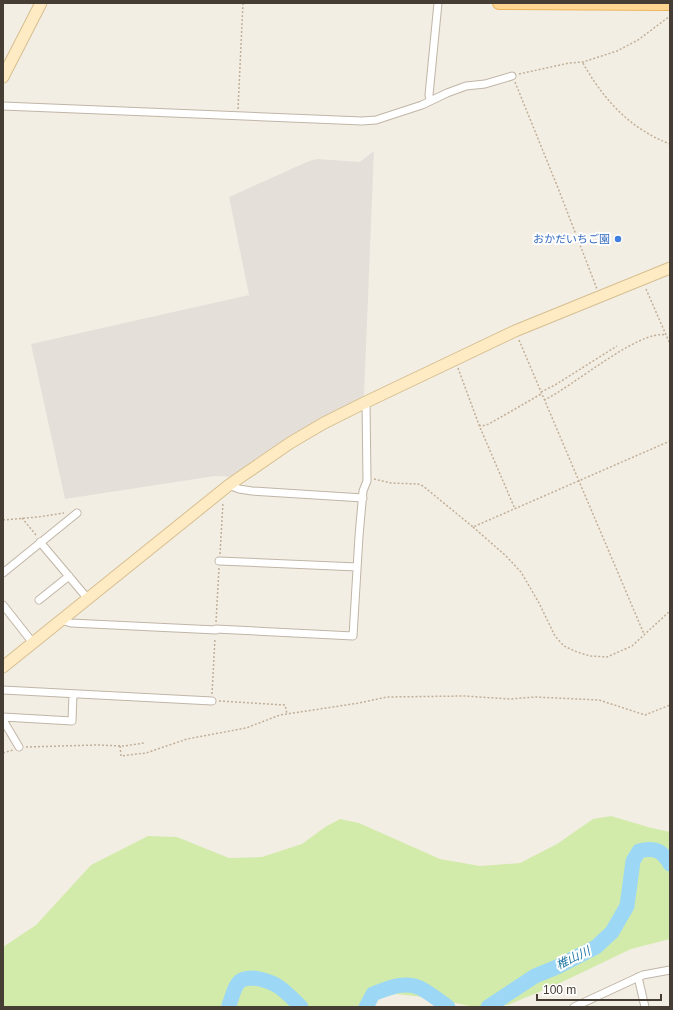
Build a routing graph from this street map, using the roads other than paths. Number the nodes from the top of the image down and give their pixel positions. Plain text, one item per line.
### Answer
1 (41, 3) edge
2 (438, 3) edge
3 (499, 3) edge
4 (670, 4) edge
5 (512, 76) road end
6 (3, 77) edge
7 (430, 100) junction
8 (3, 106) edge
9 (670, 268) edge
10 (366, 402) junction
11 (229, 485) junction
12 (363, 498) junction
13 (77, 513) road end
14 (41, 542) junction
15 (219, 561) dead end
16 (357, 567) junction
17 (3, 573) edge
18 (68, 576) junction
19 (88, 599) junction
20 (39, 600) dead end
21 (3, 605) edge
22 (61, 620) junction
23 (33, 643) junction
24 (3, 667) edge
25 (3, 690) edge
26 (73, 694) junction
27 (212, 701) road end
28 (3, 719) edge
29 (19, 747) road end
30 (670, 970) edge
31 (638, 977) junction
32 (574, 1007) edge
33 (645, 1007) edge

1 - 6 street
2 - 7 street
3 - 4 main road
5 - 7 street
7 - 8 street
9 - 10 street
10 - 11 street
10 - 12 street
11 - 12 street
11 - 19 street
12 - 16 street
13 - 14 street
14 - 17 street
14 - 18 street
15 - 16 street
16 - 22 street
18 - 19 street
18 - 20 street
19 - 22 street
21 - 23 street
22 - 23 street
23 - 24 street
25 - 26 street
26 - 27 street
26 - 28 street
28 - 29 street
30 - 31 street
31 - 32 street
31 - 33 street

